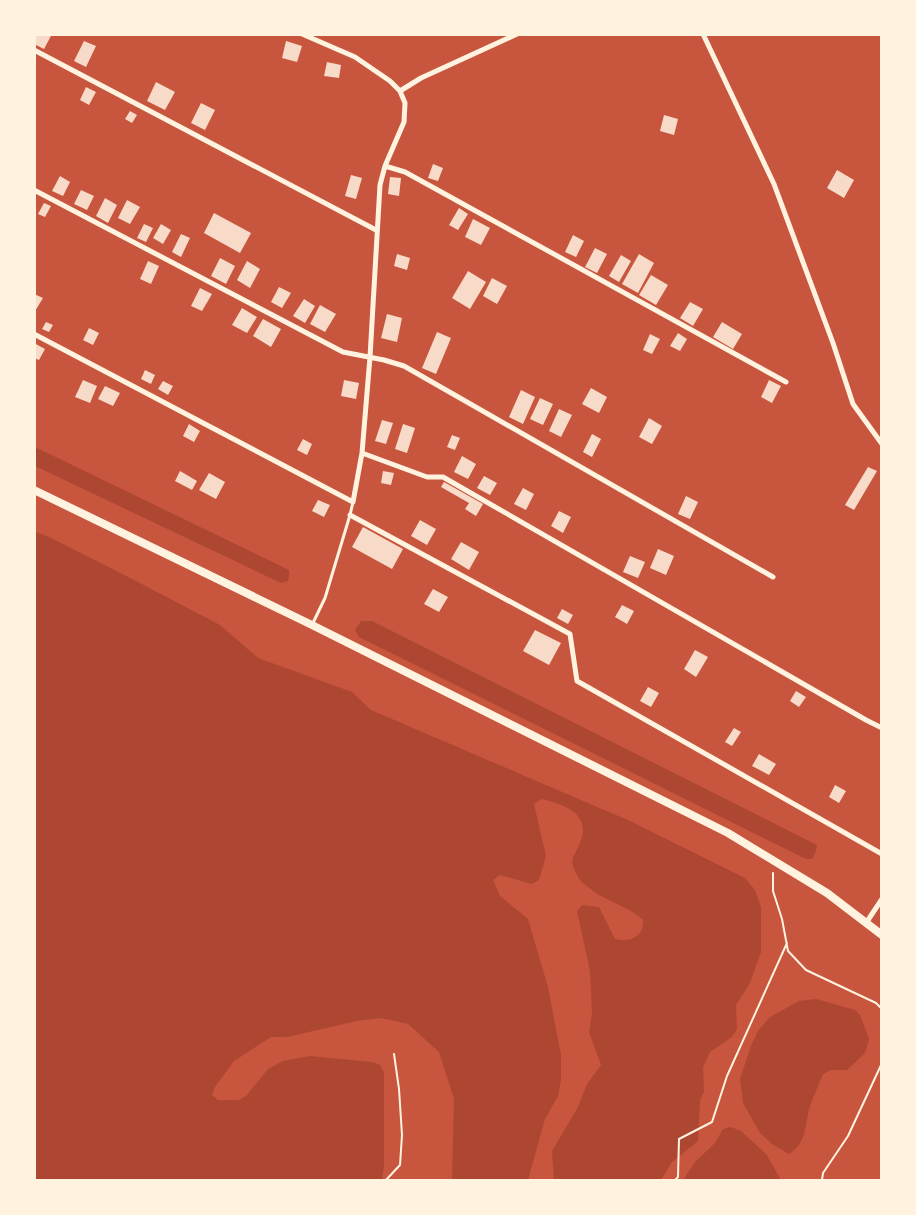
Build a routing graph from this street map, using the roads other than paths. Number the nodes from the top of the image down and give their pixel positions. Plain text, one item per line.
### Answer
1 (302, 34) edge
2 (517, 34) edge
3 (703, 34) edge
4 (34, 50) edge
5 (400, 91) junction
6 (385, 166) junction
7 (34, 190) edge
8 (376, 230) junction
9 (34, 334) edge
10 (370, 357) junction
11 (786, 382) dead end
12 (882, 444) edge
13 (362, 453) junction
14 (34, 490) edge
15 (353, 502) junction
16 (350, 515) junction
17 (773, 577) dead end
18 (312, 625) junction
19 (882, 728) edge
20 (882, 854) edge
21 (882, 899) edge
22 (866, 923) junction
23 (882, 935) edge

1 - 5 street
2 - 5 street
3 - 12 street
4 - 8 street
5 - 6 street
6 - 8 street
6 - 11 street
7 - 10 street
8 - 10 street
9 - 15 street
10 - 13 street
10 - 17 street
13 - 15 street
13 - 19 street
14 - 18 main road
15 - 16 lane
16 - 18 lane
16 - 20 street
18 - 22 main road
21 - 22 street
22 - 23 main road

